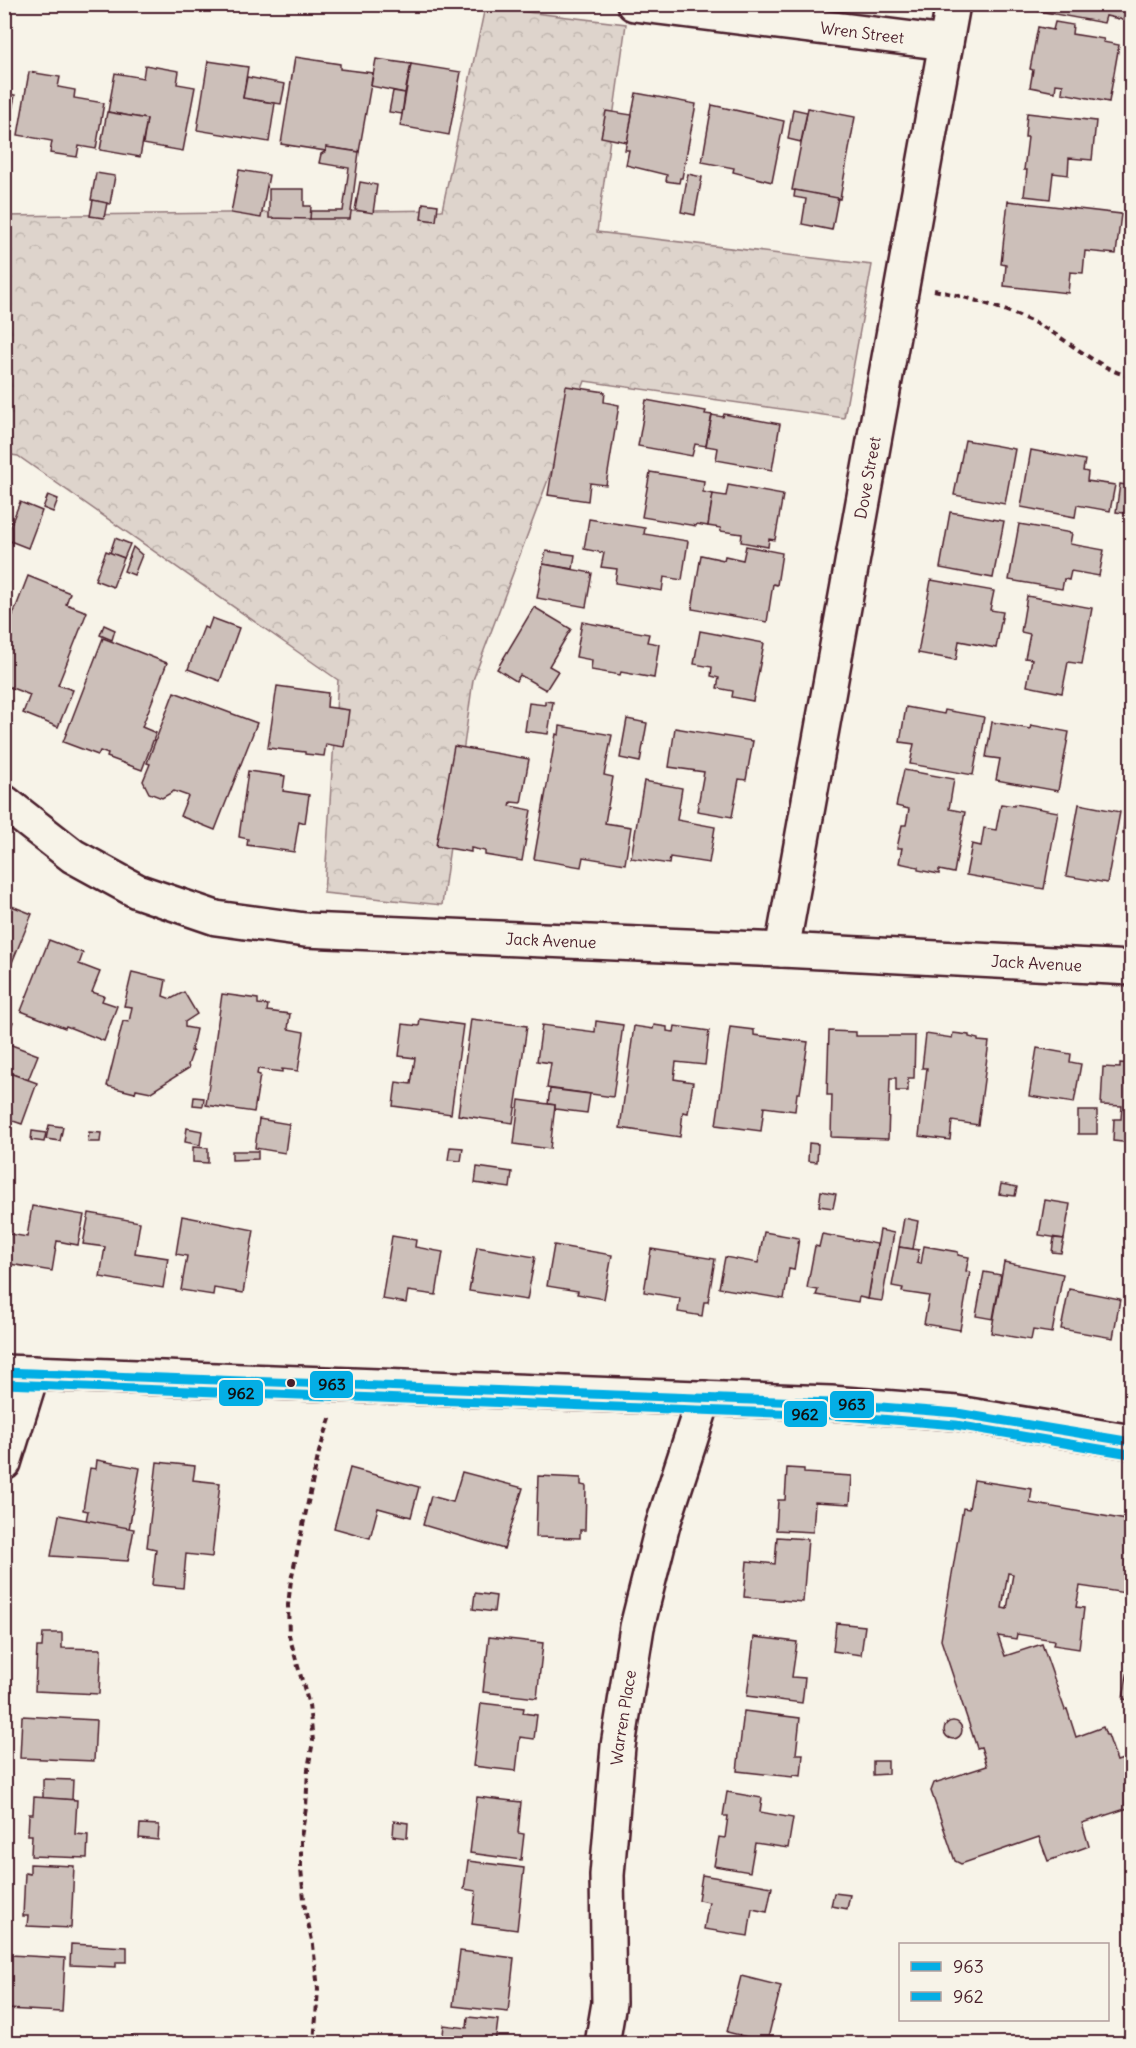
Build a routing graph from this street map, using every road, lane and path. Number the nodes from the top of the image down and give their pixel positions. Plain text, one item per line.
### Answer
1 (634, 4) edge
2 (953, 4) edge
3 (946, 43) junction
4 (903, 285) junction
5 (1131, 377) edge
6 (4, 802) edge
7 (782, 950) junction
8 (1131, 968) edge
9 (18, 1373) edge
10 (342, 1385) junction
11 (704, 1398) junction
12 (1131, 1442) edge
13 (4, 1462) edge
14 (4, 2040) edge
15 (38, 2043) edge
16 (314, 2043) edge
17 (602, 2043) edge

1 - 3 street, Wren Street
2 - 3 street, Dove Street
3 - 4 street, Dove Street
4 - 5 path
4 - 7 street, Dove Street
6 - 7 street, Jack Avenue
7 - 8 street, Jack Avenue
9 - 10 street
9 - 13 street
10 - 11 street
10 - 16 path
11 - 12 street
11 - 17 street, Warren Place
14 - 15 path

